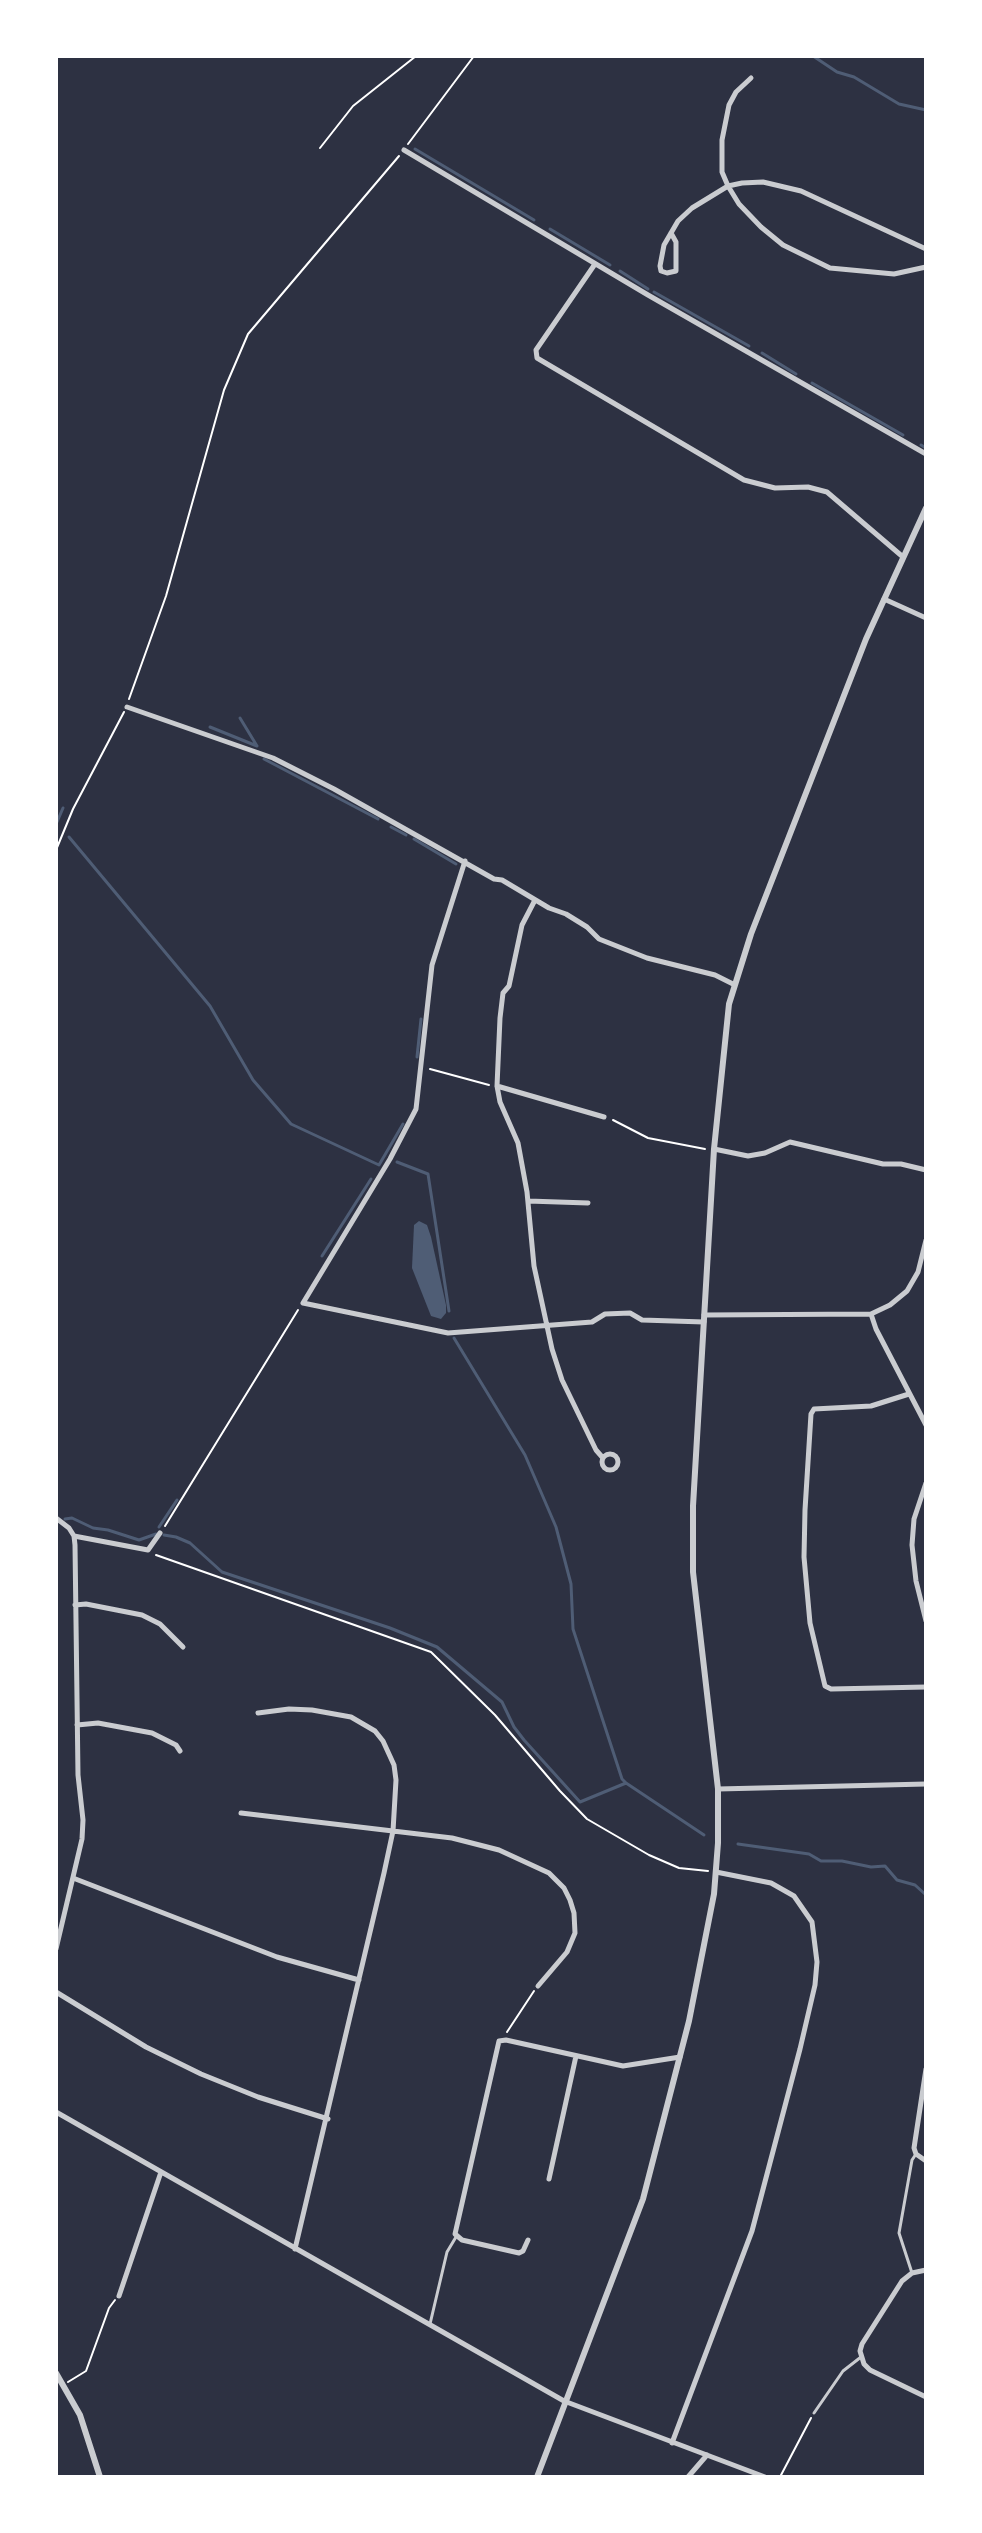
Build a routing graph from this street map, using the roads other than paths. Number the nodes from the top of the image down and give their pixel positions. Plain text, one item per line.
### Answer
1 (751, 78) dead end
2 (404, 150) road end
3 (728, 186) junction
4 (671, 233) junction
5 (926, 249) edge
6 (595, 264) junction
7 (926, 267) edge
8 (926, 454) edge
9 (926, 508) edge
10 (903, 557) junction
11 (884, 599) junction
12 (926, 618) edge
13 (127, 707) road end
14 (465, 861) junction
15 (535, 900) junction
16 (733, 984) junction
17 (497, 1086) junction
18 (604, 1117) road end
19 (714, 1149) junction
20 (926, 1170) edge
21 (528, 1201) junction
22 (588, 1203) dead end
23 (926, 1240) edge
24 (871, 1314) junction
25 (704, 1318) junction
26 (547, 1326) junction
27 (909, 1394) junction
28 (926, 1425) edge
29 (603, 1458) dead end
30 (926, 1483) edge
31 (56, 1518) edge
32 (160, 1533) road end
33 (74, 1536) junction
34 (75, 1605) junction
35 (926, 1621) edge
36 (183, 1647) dead end
37 (926, 1687) edge
38 (258, 1713) dead end
39 (77, 1725) junction
40 (180, 1751) dead end
41 (926, 1784) edge
42 (718, 1789) junction
43 (241, 1813) dead end
44 (393, 1831) junction
45 (716, 1872) junction
46 (73, 1878) junction
47 (56, 1949) edge
48 (359, 1980) junction
49 (538, 1986) road end
50 (56, 1992) edge
51 (576, 2056) junction
52 (680, 2057) junction
53 (926, 2069) edge
54 (56, 2112) edge
55 (328, 2119) junction
56 (916, 2154) junction
57 (926, 2161) edge
58 (161, 2172) junction
59 (549, 2179) dead end
60 (456, 2237) junction
61 (528, 2240) dead end
62 (295, 2249) junction
63 (926, 2270) edge
64 (912, 2273) junction
65 (119, 2296) road end
66 (430, 2324) junction
67 (861, 2357) junction
68 (56, 2373) edge
69 (926, 2397) edge
70 (564, 2401) junction
71 (814, 2413) road end
72 (672, 2443) junction
73 (707, 2455) junction
74 (100, 2477) edge
75 (537, 2477) edge
76 (688, 2477) edge
77 (765, 2477) edge

1 - 3 street
2 - 6 street
3 - 4 street
3 - 5 street
3 - 7 street
4 - 4 street
6 - 8 street
6 - 10 street
9 - 10 street
10 - 11 street
11 - 12 street
11 - 16 street
13 - 14 street
14 - 15 street
14 - 26 street
15 - 16 street
15 - 17 street
16 - 19 street
17 - 18 street
17 - 21 street
19 - 20 street
19 - 25 street
21 - 22 street
21 - 26 street
23 - 24 street
24 - 25 street
24 - 27 street
25 - 26 street
25 - 42 street
26 - 29 street
27 - 28 street
27 - 37 street
30 - 35 street
31 - 33 street
32 - 33 street
33 - 34 street
34 - 36 street
34 - 39 street
38 - 44 street
39 - 40 street
39 - 46 street
41 - 42 street
42 - 45 street
43 - 44 street
44 - 48 street
44 - 49 street
45 - 52 street
45 - 72 street
46 - 47 street
46 - 48 street
48 - 55 street
50 - 55 street
51 - 52 street
51 - 59 street
51 - 60 street
52 - 70 street
53 - 56 street
54 - 58 street
55 - 62 street
56 - 57 street
56 - 64 lane
58 - 62 street
58 - 65 street
60 - 61 street
60 - 66 lane
62 - 66 street
63 - 64 street
64 - 67 street
66 - 70 street
67 - 69 street
67 - 71 lane
68 - 74 street
70 - 72 street
70 - 75 street
72 - 73 street
73 - 76 street
73 - 77 street

